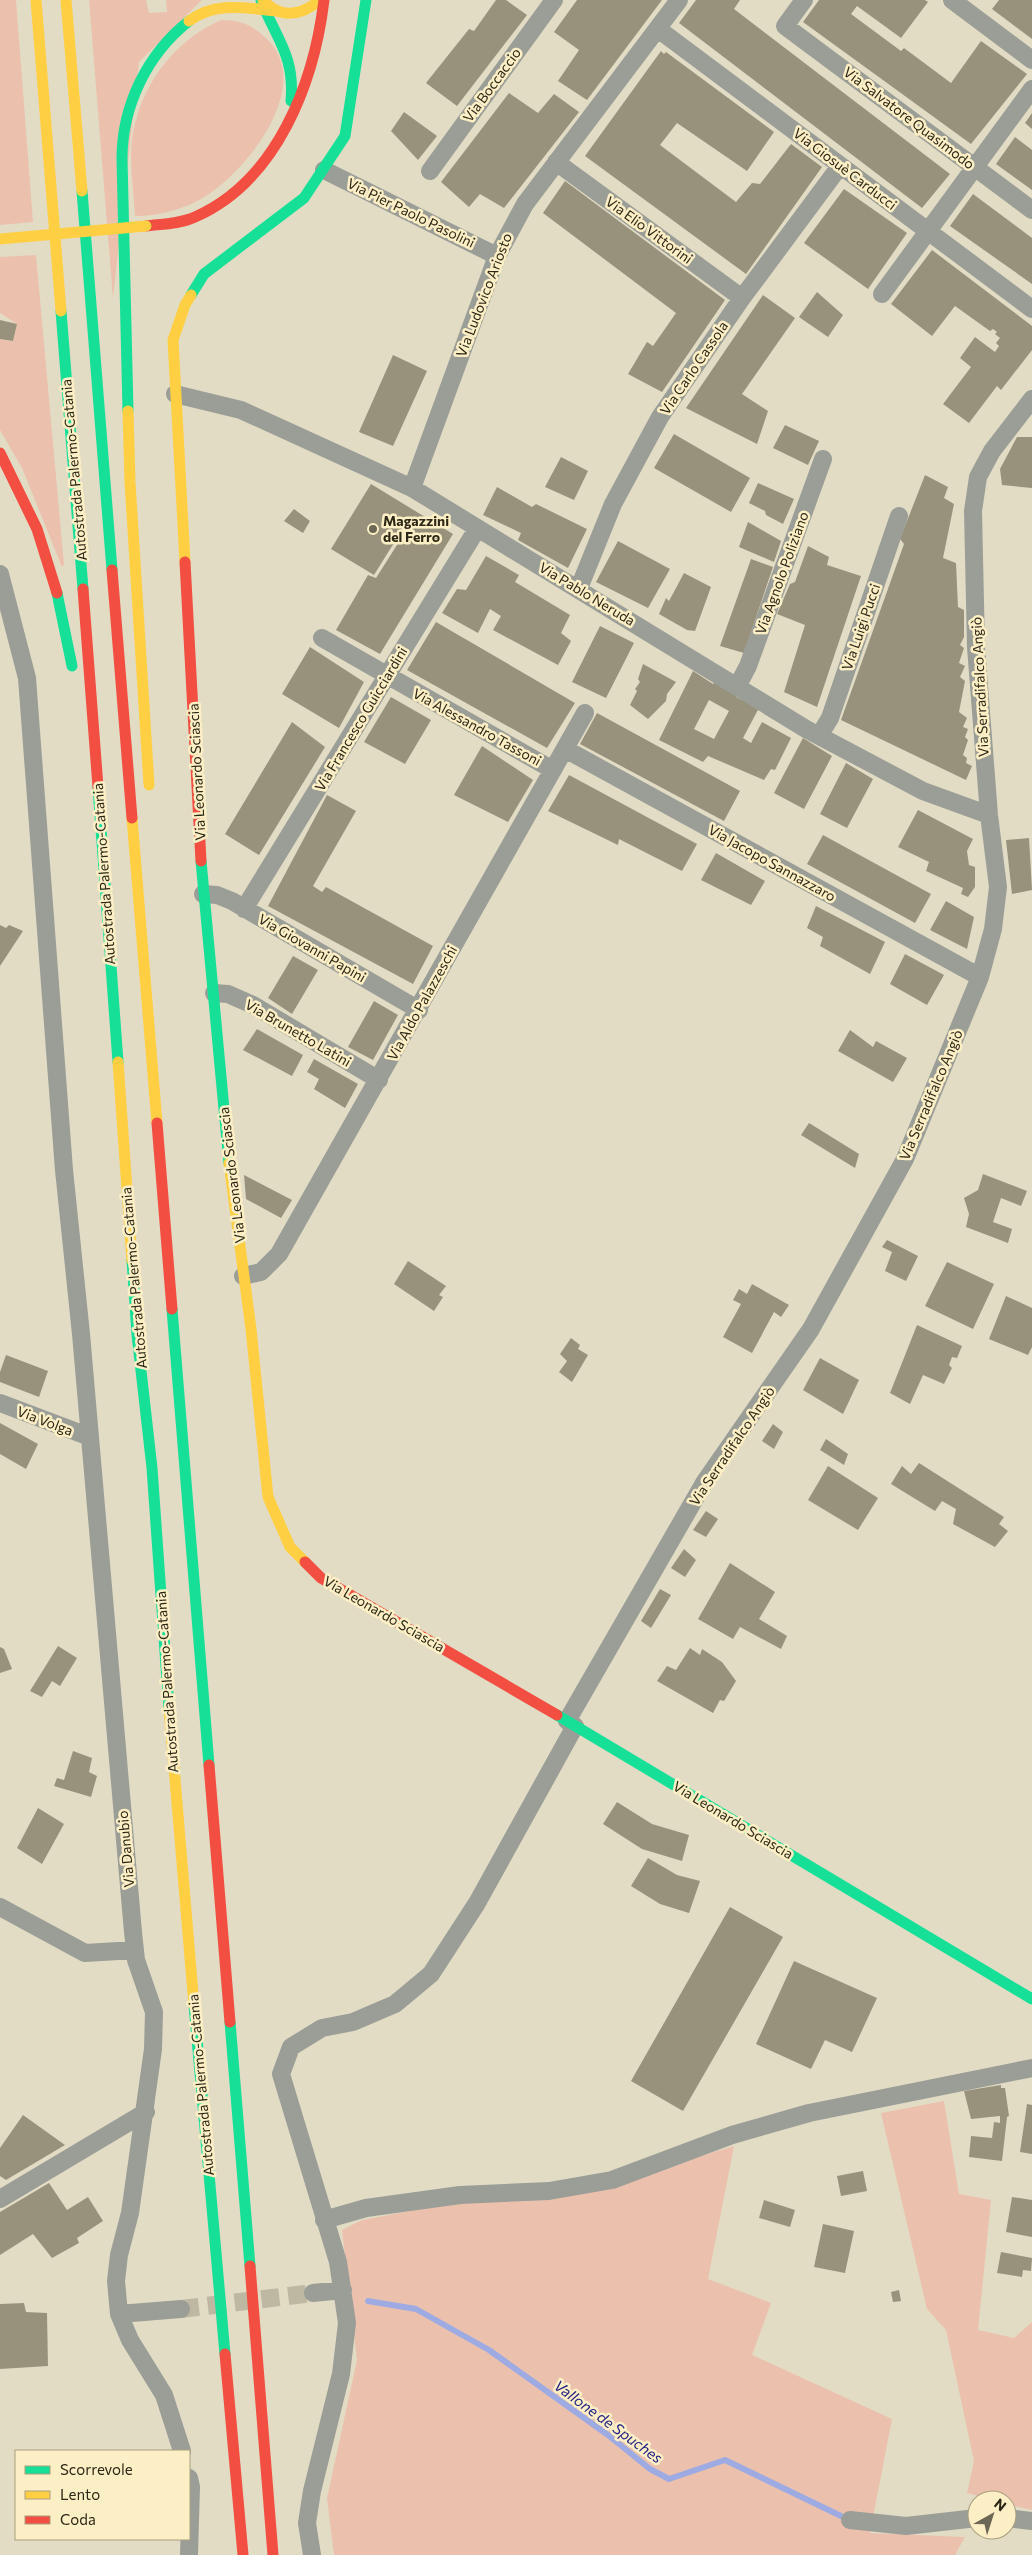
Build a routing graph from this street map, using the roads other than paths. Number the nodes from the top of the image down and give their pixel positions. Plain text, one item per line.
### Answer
1 (36, 0) edge
2 (66, 0) edge
3 (320, 0) edge
4 (324, 0) edge
5 (366, 0) edge
6 (554, 0) edge
7 (679, 0) edge
8 (804, 0) edge
9 (263, 3) edge
10 (963, 3) edge
11 (658, 29) junction
12 (1032, 60) edge
13 (1032, 90) edge
14 (286, 124) junction
15 (556, 162) junction
16 (840, 166) junction
17 (973, 167) junction
18 (324, 170) junction
19 (430, 171) dead end
20 (1032, 210) edge
21 (928, 230) junction
22 (0, 239) edge
23 (497, 256) junction
24 (882, 294) dead end
25 (742, 298) junction
26 (1032, 308) edge
27 (176, 394) junction
28 (1032, 399) edge
29 (0, 453) edge
30 (823, 459) dead end
31 (412, 488) junction
32 (899, 516) dead end
33 (476, 528) junction
34 (0, 574) edge
35 (579, 588) junction
36 (322, 638) dead end
37 (388, 676) junction
38 (74, 682) dead end
39 (738, 685) junction
40 (585, 713) dead end
41 (819, 736) junction
42 (565, 749) junction
43 (554, 770) junction
44 (150, 801) dead end
45 (989, 815) junction
46 (204, 894) junction
47 (244, 910) junction
48 (156, 965) dead end
49 (980, 977) junction
50 (100, 984) dead end
51 (214, 993) junction
52 (419, 1010) junction
53 (150, 1034) junction
54 (379, 1080) junction
55 (132, 1264) junction
56 (244, 1276) junction
57 (0, 1403) edge
58 (90, 1437) junction
59 (571, 1724) junction
60 (0, 1907) edge
61 (135, 1950) junction
62 (1032, 1999) edge
63 (1032, 2068) edge
64 (146, 2112) junction
65 (0, 2199) edge
66 (324, 2220) junction
67 (343, 2290) junction
68 (313, 2294) tunnel mouth
69 (181, 2309) tunnel mouth
70 (118, 2314) junction
71 (182, 2450) edge
72 (190, 2482) edge
73 (967, 2519) edge
74 (1017, 2519) edge
75 (850, 2520) dead end
76 (190, 2521) edge
77 (1032, 2521) edge
78 (189, 2540) edge
79 (189, 2555) edge
80 (243, 2555) edge
81 (273, 2555) edge
82 (312, 2555) edge

1 - 55 main road, Autostrada Palermo-Catania
2 - 53 main road
3 - 9 main road
4 - 14 main road
5 - 18 main road, Via Leonardo Sciascia
6 - 19 street, Via Boccaccio
7 - 11 street, Via Ludovico Ariosto
8 - 17 street, Via Salvatore Quasimodo
9 - 14 main road
9 - 44 main road
10 - 12 street
11 - 15 street, Via Ludovico Ariosto
11 - 16 street, Via Giosuè Carducci
13 - 17 street
14 - 22 main road, bridge
15 - 23 street, Via Ludovico Ariosto
15 - 25 street, Via Elio Vittorini
16 - 21 street, Via Giosuè Carducci
16 - 25 street, Via Carlo Cassola
17 - 20 street, Via Salvatore Quasimodo
17 - 21 street
18 - 23 street, Via Pier Paolo Pasolini
18 - 27 main road, Via Leonardo Sciascia
21 - 24 street
21 - 26 street, Via Giosuè Carducci
23 - 31 street, Via Ludovico Ariosto
25 - 35 street, Via Carlo Cassola
27 - 31 street, Via Pablo Neruda
27 - 46 main road, Via Leonardo Sciascia
28 - 45 street, Via Serradifalco Angiò
29 - 38 main road
30 - 39 street, Via Agnolo Poliziano
31 - 33 street, Via Pablo Neruda
32 - 41 street, Via Luigi Pucci
33 - 35 street, Via Pablo Neruda
33 - 37 street, Via Francesco Guicciardini
34 - 58 street, Via Danubio
35 - 39 street, Via Pablo Neruda
36 - 37 street, Via Alessandro Tassoni
37 - 43 street, Via Alessandro Tassoni
37 - 47 street, Via Francesco Guicciardini
39 - 41 street, Via Pablo Neruda
40 - 42 street, Via Aldo Palazzeschi
41 - 45 street, Via Pablo Neruda
42 - 43 street, Via Aldo Palazzeschi
42 - 49 street, Via Jacopo Sannazzaro
43 - 52 street, Via Aldo Palazzeschi
45 - 49 street, Via Serradifalco Angiò
46 - 47 street, Via Giovanni Papini
46 - 51 main road, Via Leonardo Sciascia
47 - 52 street, Via Giovanni Papini
48 - 53 main road
49 - 59 street, Via Serradifalco Angiò
50 - 55 main road
51 - 54 street, Via Brunetto Latini
51 - 56 main road, Via Leonardo Sciascia
52 - 54 street, Via Aldo Palazzeschi
53 - 81 main road
54 - 56 street, Via Aldo Palazzeschi
55 - 80 main road, Autostrada Palermo-Catania
56 - 59 main road, Via Leonardo Sciascia
57 - 58 street, Via Volga
58 - 61 street, Via Danubio
59 - 62 main road, Via Leonardo Sciascia
59 - 66 street, Via Serradifalco Angiò
60 - 61 street
61 - 64 street, Via Danubio
63 - 66 street
64 - 65 street
64 - 70 street, Via Danubio
66 - 67 street, Via Serradifalco Angiò
67 - 68 street
67 - 82 street, Via Serradifalco Angiò
69 - 70 street
70 - 71 street
72 - 76 street
73 - 75 street
74 - 77 street
78 - 79 street

